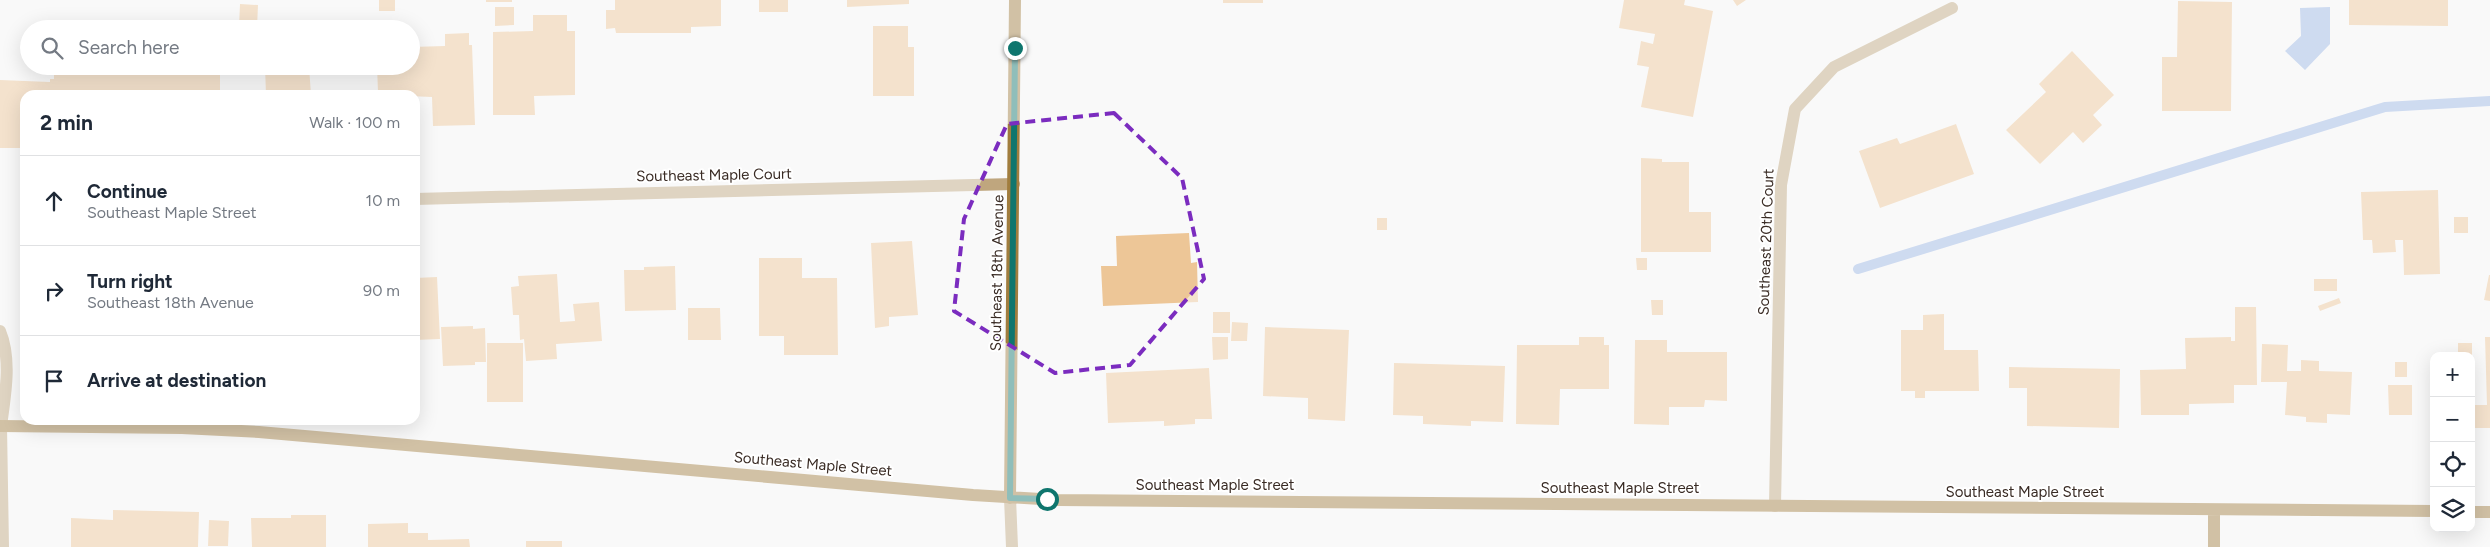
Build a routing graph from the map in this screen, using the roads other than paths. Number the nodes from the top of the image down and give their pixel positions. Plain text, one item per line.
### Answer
1 (1015, 0) edge
2 (1953, 4) edge
3 (1014, 184) junction
4 (420, 199) edge
5 (0, 331) edge
6 (1, 426) edge
7 (1010, 498) junction
8 (1775, 506) junction
9 (2214, 510) junction
10 (2430, 512) edge
11 (2475, 512) edge
12 (2490, 512) edge
13 (3, 547) edge
14 (1012, 547) edge
15 (2214, 547) edge

1 - 3 street, Southeast 18th Avenue
2 - 8 street, Southeast 20th Court
3 - 4 street, Southeast Maple Court
3 - 7 street, Southeast 18th Avenue
5 - 6 street
6 - 7 street, Southeast Maple Street
6 - 13 street
7 - 8 street, Southeast Maple Street
7 - 14 street, Southeast 18th Avenue
8 - 9 street, Southeast Maple Street
9 - 10 street, Southeast Maple Street
9 - 15 street
11 - 12 street

